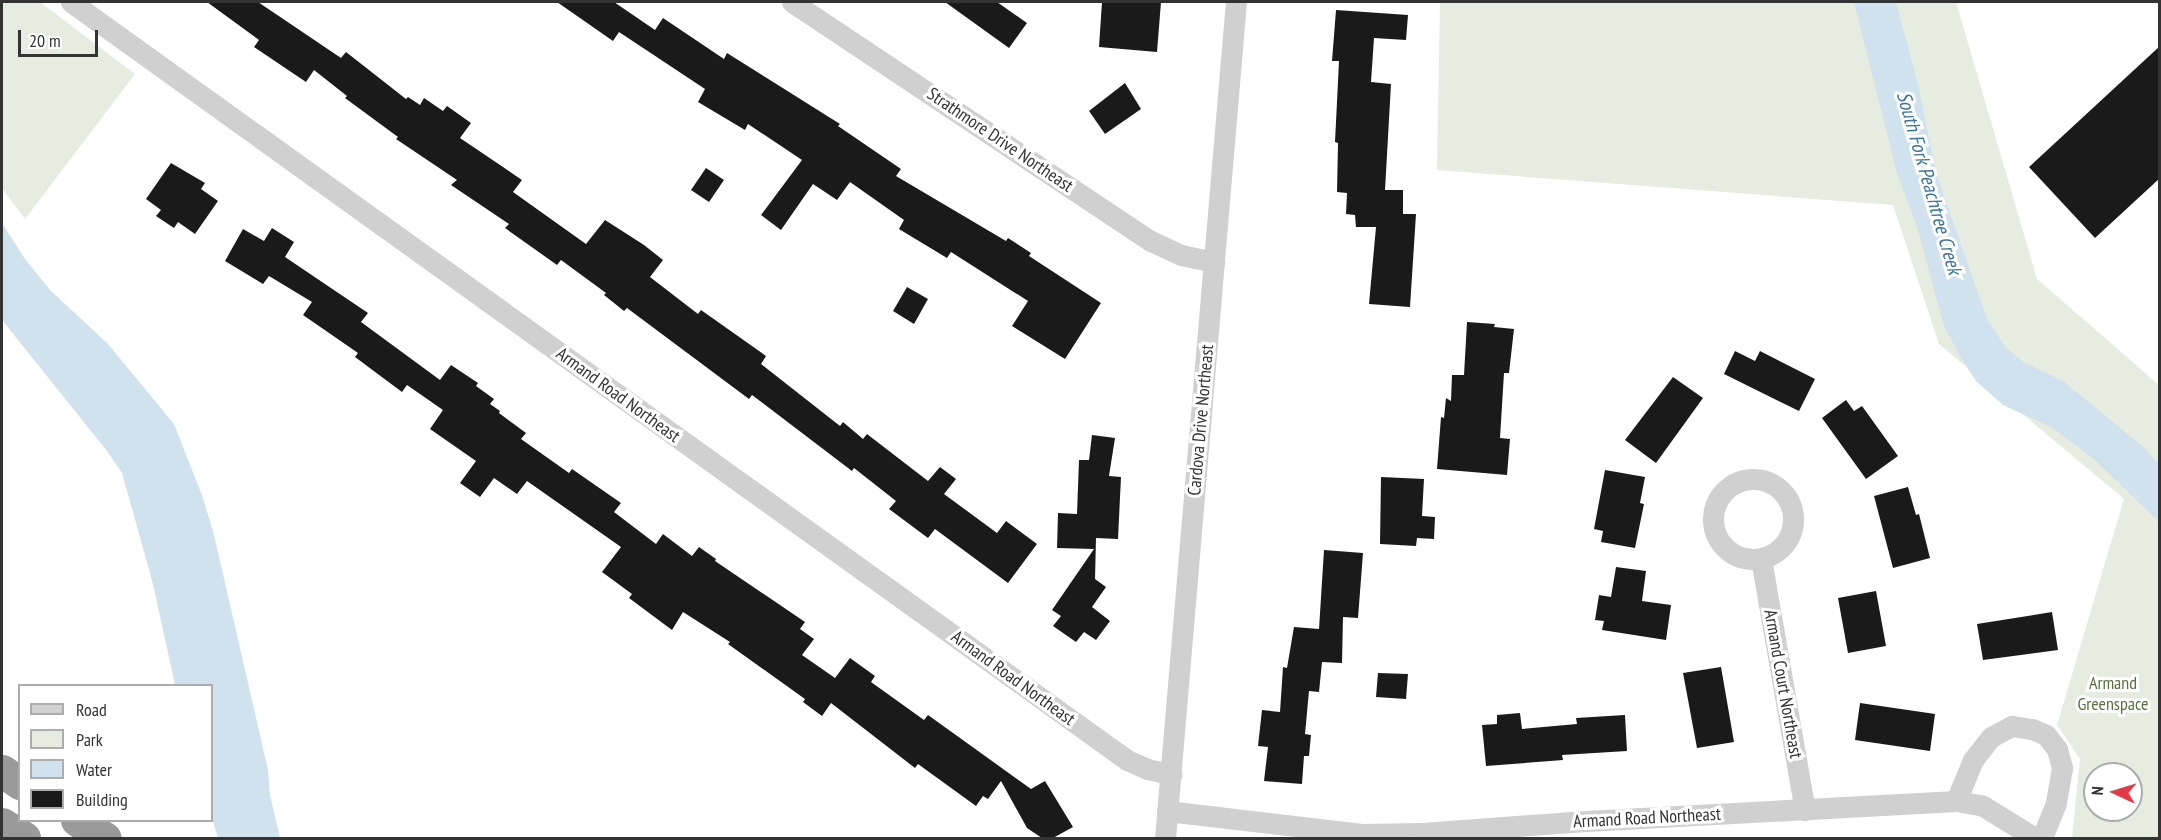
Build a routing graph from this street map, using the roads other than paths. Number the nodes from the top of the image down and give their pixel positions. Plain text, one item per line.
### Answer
1 (71, 2) edge
2 (792, 2) edge
3 (1236, 2) edge
4 (1214, 262) junction
5 (1761, 559) dead end
6 (2, 771) edge
7 (1171, 774) junction
8 (18, 782) edge
9 (1956, 801) junction
10 (1805, 810) junction
11 (1167, 811) junction
12 (80, 822) edge
13 (2, 824) edge
14 (1586, 830) edge
15 (24, 838) edge
16 (105, 838) edge
17 (1165, 838) edge
18 (2035, 838) edge
19 (2042, 838) edge

1 - 7 street, Armand Road Northeast
2 - 4 street, Strathmore Drive Northeast
3 - 4 street, Cardova Drive Northeast
4 - 7 street, Cardova Drive Northeast
5 - 10 street, Armand Court Northeast
6 - 8 highway
7 - 11 street, Cardova Drive Northeast
9 - 10 street, Armand Road Northeast
9 - 18 street, Armand Road Northeast
9 - 19 street
10 - 14 street, Armand Road Northeast
11 - 14 street, Armand Road Northeast
11 - 17 street, Cardova Drive Northeast
12 - 16 highway
13 - 15 highway

